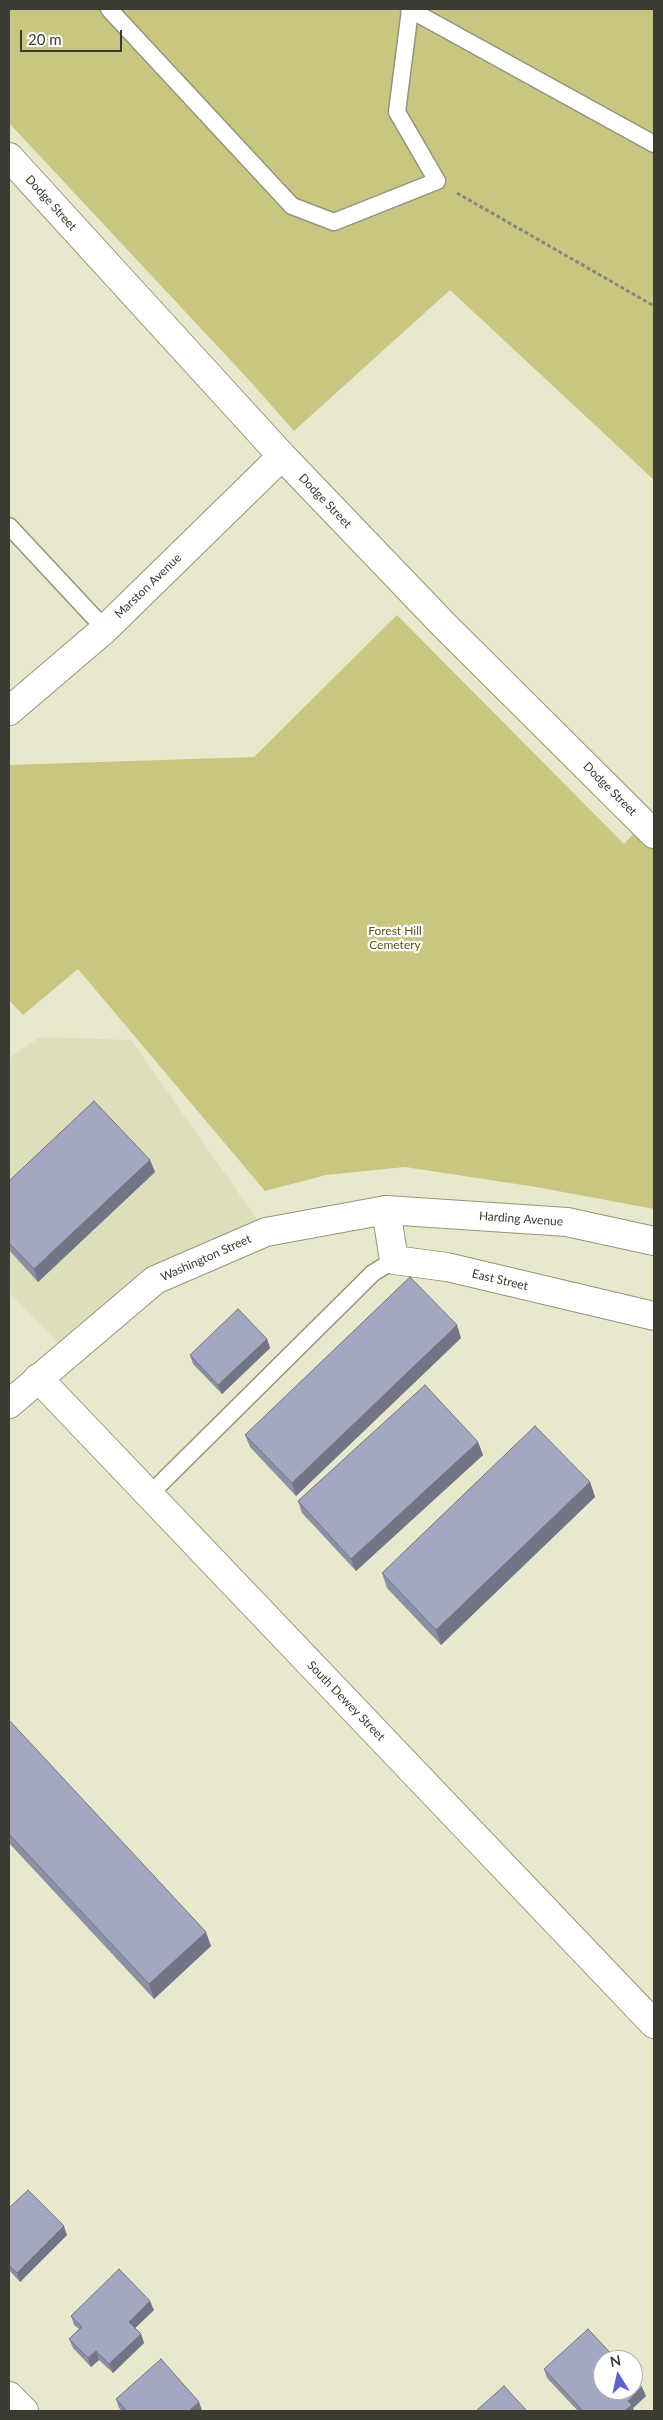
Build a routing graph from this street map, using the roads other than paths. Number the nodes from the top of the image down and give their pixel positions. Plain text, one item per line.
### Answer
1 (109, 9) edge
2 (409, 9) edge
3 (654, 144) edge
4 (9, 157) edge
5 (282, 456) junction
6 (9, 526) edge
7 (104, 629) junction
8 (9, 711) edge
9 (654, 834) edge
10 (386, 1210) junction
11 (654, 1241) edge
12 (394, 1260) junction
13 (654, 1316) edge
14 (38, 1378) junction
15 (9, 1404) edge
16 (150, 1495) junction
17 (654, 2024) edge
18 (9, 2396) edge
19 (24, 2411) edge

1 - 2 lane
2 - 3 lane
4 - 5 street, Dodge Street
5 - 7 street, Marston Avenue
5 - 9 street, Dodge Street
6 - 7 lane
7 - 8 street, Marston Avenue
10 - 11 street, Harding Avenue
10 - 12 street
10 - 14 street, Washington Street
12 - 13 street, East Street
12 - 16 lane
14 - 15 street, Washington Street
14 - 16 street, South Dewey Street
16 - 17 street, South Dewey Street
18 - 19 street

